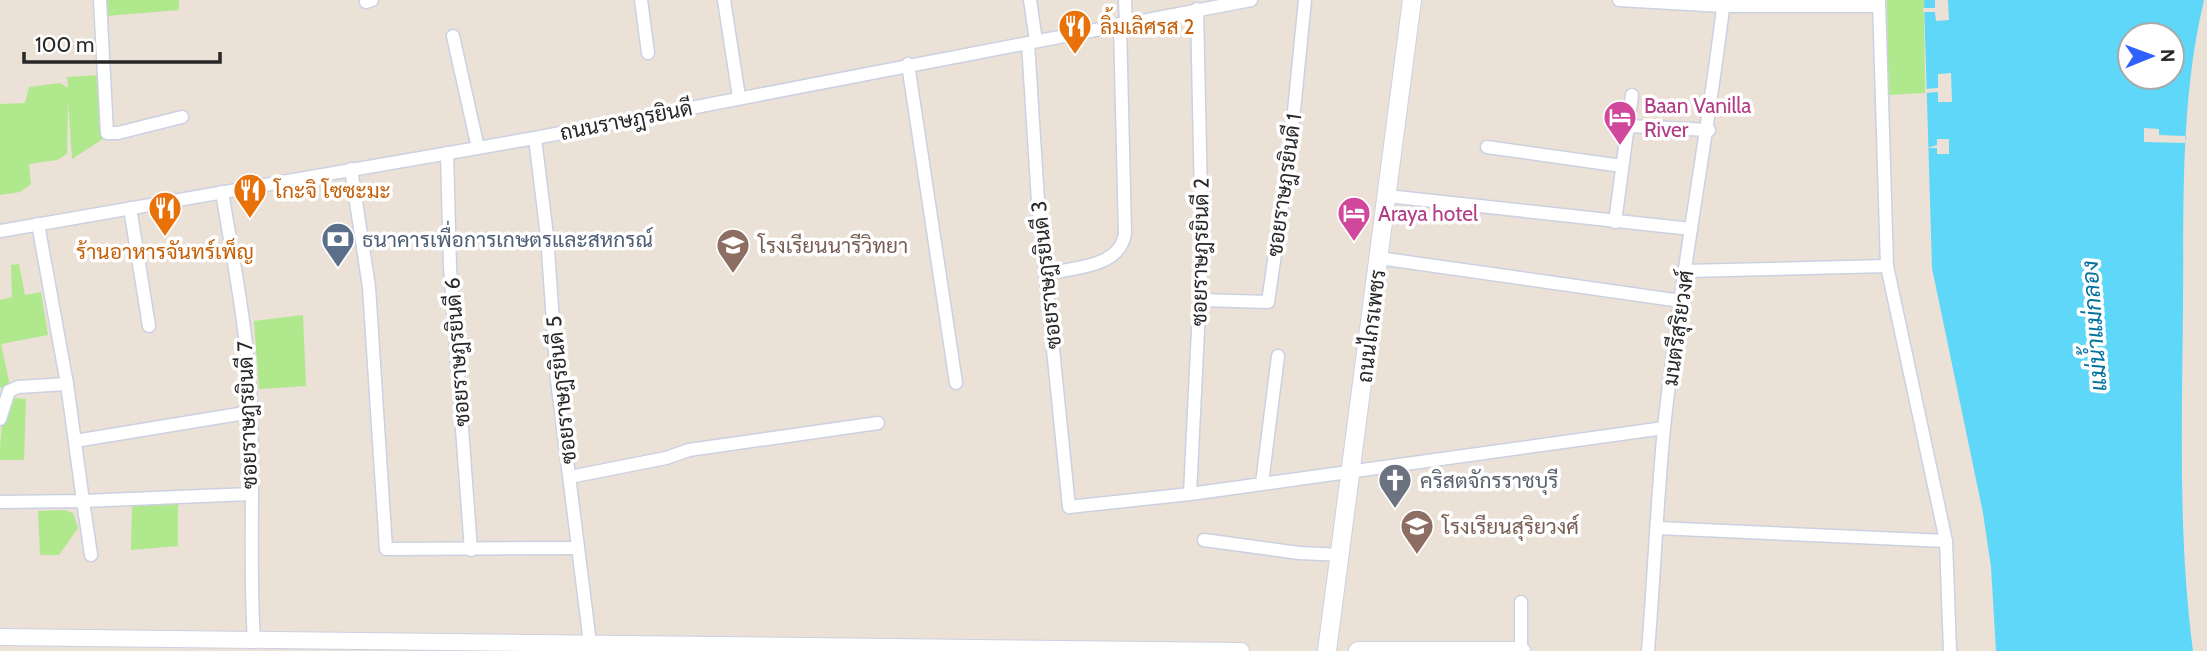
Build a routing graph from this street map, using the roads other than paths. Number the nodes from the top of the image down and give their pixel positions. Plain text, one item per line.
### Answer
1 (100, 0) edge
2 (641, 0) edge
3 (724, 0) edge
4 (1030, 0) edge
5 (1125, 0) edge
6 (1251, 0) edge
7 (1306, 0) edge
8 (1412, 0) edge
9 (1619, 0) edge
10 (1724, 3) edge
11 (1878, 3) edge
12 (1199, 6) edge
13 (1123, 23) junction
14 (453, 36) dead end
15 (1032, 42) junction
16 (648, 53) dead end
17 (908, 64) junction
18 (1632, 95) dead end
19 (739, 97) junction
20 (182, 117) dead end
21 (1628, 126) junction
22 (1709, 130) junction
23 (535, 138) junction
24 (1487, 147) dead end
25 (478, 148) junction
26 (447, 153) junction
27 (1622, 166) junction
28 (351, 169) junction
29 (222, 192) junction
30 (1387, 196) junction
31 (130, 208) junction
32 (1615, 222) junction
33 (38, 225) junction
34 (1691, 229) junction
35 (0, 231) edge
36 (1379, 258) junction
37 (1887, 266) junction
38 (1686, 271) junction
39 (1046, 274) junction
40 (1200, 300) junction
41 (1681, 301) junction
42 (149, 326) dead end
43 (1278, 356) dead end
44 (956, 383) dead end
45 (67, 384) junction
46 (251, 412) junction
47 (0, 419) edge
48 (878, 423) dead end
49 (1664, 428) junction
50 (75, 441) junction
51 (1352, 471) junction
52 (570, 477) junction
53 (1262, 483) junction
54 (250, 494) junction
55 (1190, 494) junction
56 (83, 501) junction
57 (0, 502) edge
58 (1658, 527) junction
59 (1204, 540) dead end
60 (1946, 541) junction
61 (577, 548) junction
62 (471, 550) junction
63 (91, 555) dead end
64 (1342, 555) junction
65 (1521, 602) dead end
66 (0, 637) edge
67 (254, 641) junction
68 (590, 643) junction
69 (443, 647) edge
70 (1241, 651) edge
71 (1327, 651) edge
72 (1358, 651) edge
73 (1521, 651) edge
74 (1648, 651) edge
75 (1950, 651) edge

1 - 20 street
2 - 16 street
3 - 19 street
4 - 15 street, ซอยราษฎรยินดี 3
5 - 13 street
6 - 12 street, ถนนราษฎรยินดี
7 - 40 street, ซอยราษฎรยินดี 1
8 - 30 main road, ถนนไกรเพชร
9 - 10 street
10 - 11 street
10 - 22 street, มนตรีสุริยวงศ์
11 - 37 street
12 - 13 street, ถนนราษฎรยินดี
12 - 40 street, ซอยราษฎรยินดี 2
13 - 15 street, ถนนราษฎรยินดี
13 - 39 street
14 - 25 street
15 - 17 street, ถนนราษฎรยินดี
15 - 39 street, ซอยราษฎรยินดี 3
17 - 19 street, ถนนราษฎรยินดี
17 - 44 street
18 - 21 street
19 - 23 street, ถนนราษฎรยินดี
21 - 22 street
21 - 27 street
22 - 34 street, มนตรีสุริยวงศ์
23 - 25 street, ถนนราษฎรยินดี
23 - 52 street, ซอยราษฎรยินดี 5
24 - 27 street
25 - 26 street, ถนนราษฎรยินดี
26 - 28 street, ถนนราษฎรยินดี
26 - 62 street, ซอยราษฎรยินดี 6
27 - 32 street
28 - 29 street, ถนนราษฎรยินดี
28 - 62 street
29 - 31 street, ถนนราษฎรยินดี
29 - 46 street, ซอยราษฎรยินดี 7
30 - 32 street
30 - 36 main road, ถนนไกรเพชร
31 - 33 street, ถนนราษฎรยินดี
31 - 42 street
32 - 34 street
33 - 35 street, ถนนราษฎรยินดี
33 - 45 street
34 - 38 street, มนตรีสุริยวงศ์
36 - 41 street
36 - 51 main road, ถนนไกรเพชร
37 - 38 street
37 - 60 street
38 - 41 street, มนตรีสุริยวงศ์
39 - 55 street, ซอยราษฎรยินดี 3
40 - 55 street, ซอยราษฎรยินดี 2
41 - 49 street, มนตรีสุริยวงศ์
43 - 53 street
45 - 47 street
45 - 50 street
46 - 50 street
46 - 54 street, ซอยราษฎรยินดี 7
48 - 52 street
49 - 51 street
49 - 58 street, มนตรีสุริยวงศ์
50 - 56 street
51 - 53 street
51 - 64 main road, ถนนไกรเพชร
52 - 61 street, ซอยราษฎรยินดี 5
53 - 55 street
54 - 56 street
54 - 67 street, ซอยราษฎรยินดี 7
56 - 57 street
56 - 63 street
58 - 60 street
58 - 74 street, มนตรีสุริยวงศ์
59 - 64 street
60 - 75 street
61 - 62 street
61 - 68 street, ซอยราษฎรยินดี 5
64 - 71 main road, ถนนไกรเพชร
65 - 73 street
66 - 67 street
67 - 69 street
68 - 69 street
68 - 70 street
72 - 73 main road

